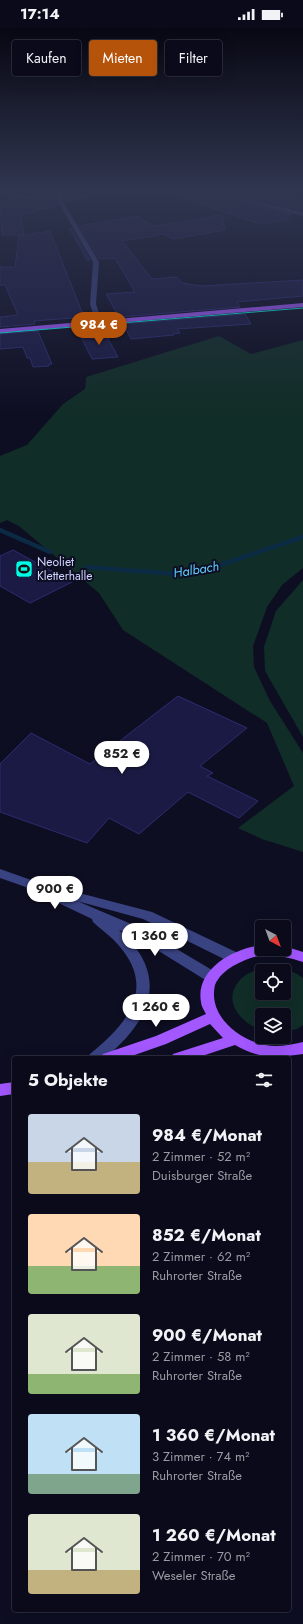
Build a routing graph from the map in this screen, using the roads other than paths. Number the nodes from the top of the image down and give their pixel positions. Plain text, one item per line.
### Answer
1 (96, 265) edge
2 (303, 305) edge
3 (99, 323) junction
4 (0, 331) edge
5 (0, 873) edge
6 (27, 883) junction
7 (93, 914) junction
8 (234, 957) junction
9 (303, 957) edge
10 (212, 977) junction
11 (212, 1017) junction
12 (234, 1040) junction
13 (303, 1048) edge
14 (98, 1056) edge
15 (114, 1056) edge
16 (184, 1056) edge
17 (12, 1088) edge
18 (0, 1090) edge

1 - 3 street
2 - 3 main road
3 - 4 main road
5 - 6 street
6 - 7 street
6 - 8 street
7 - 10 street
7 - 14 street
8 - 9 main road
8 - 10 main road
10 - 11 main road
11 - 12 main road
11 - 15 main road
12 - 13 main road
12 - 16 main road
17 - 18 main road

